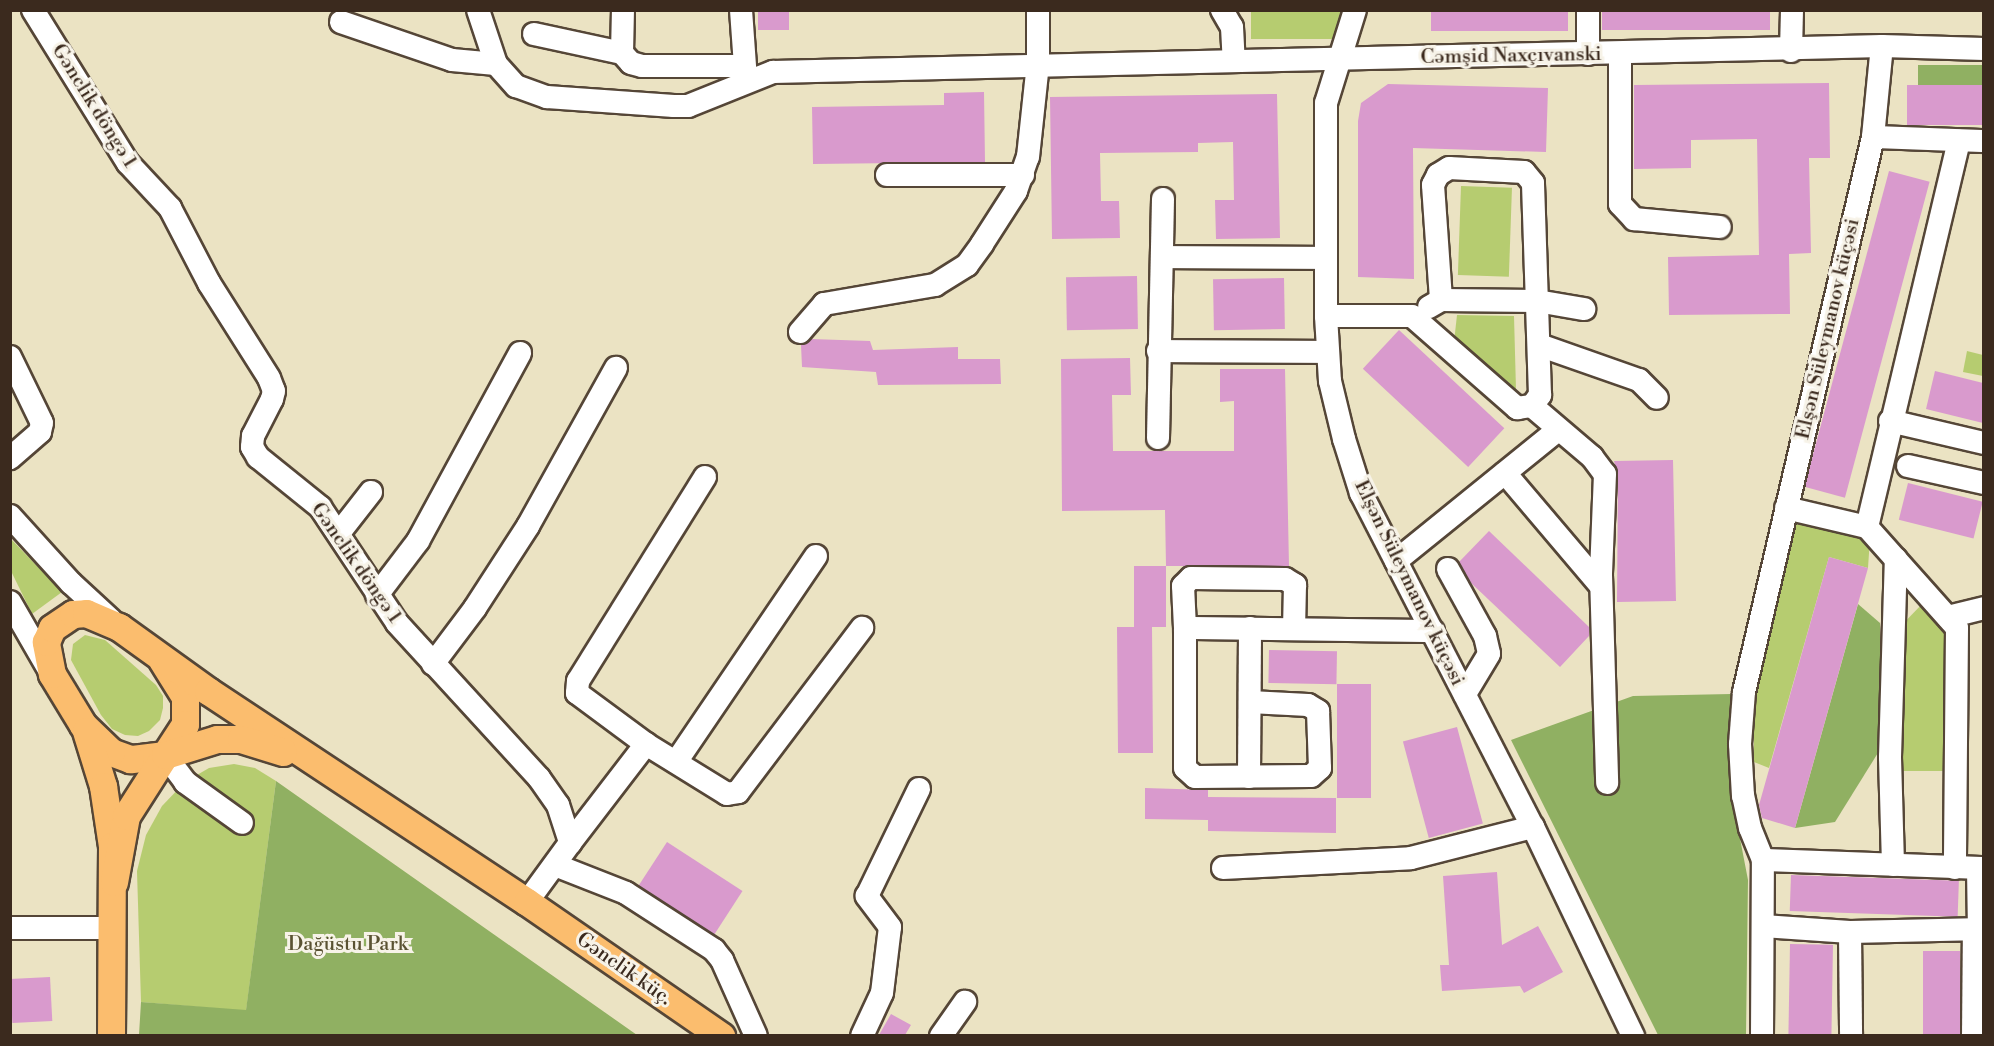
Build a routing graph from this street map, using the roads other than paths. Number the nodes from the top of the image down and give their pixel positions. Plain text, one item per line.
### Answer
1 (33, 10) edge
2 (478, 10) edge
3 (623, 10) edge
4 (741, 10) edge
5 (1038, 10) edge
6 (1222, 10) edge
7 (1355, 10) edge
8 (1588, 10) edge
9 (1792, 10) edge
10 (341, 22) dead end
11 (534, 34) dead end
12 (1882, 46) junction
13 (1983, 49) edge
14 (1791, 51) junction
15 (622, 53) junction
16 (1588, 54) junction
17 (1620, 54) junction
18 (1234, 60) junction
19 (1338, 60) junction
20 (496, 64) junction
21 (1038, 64) junction
22 (744, 74) junction
23 (1873, 137) junction
24 (1959, 141) junction
25 (1983, 141) edge
26 (887, 175) dead end
27 (1023, 175) junction
28 (1163, 199) dead end
29 (1720, 227) dead end
30 (1162, 257) junction
31 (1326, 258) junction
32 (1441, 300) junction
33 (1537, 301) junction
34 (1584, 309) dead end
35 (1326, 316) junction
36 (1412, 316) junction
37 (800, 332) dead end
38 (1539, 345) junction
39 (1158, 351) junction
40 (1328, 352) junction
41 (520, 353) dead end
42 (10, 357) edge
43 (616, 368) dead end
44 (1657, 398) dead end
45 (1532, 406) junction
46 (1890, 421) junction
47 (1558, 430) junction
48 (1158, 438) dead end
49 (1983, 443) edge
50 (10, 458) edge
51 (1908, 466) dead end
52 (1505, 473) junction
53 (705, 477) dead end
54 (1983, 483) edge
55 (371, 492) dead end
56 (1786, 508) junction
57 (10, 516) edge
58 (1867, 527) junction
59 (339, 533) junction
60 (816, 556) dead end
61 (1896, 559) junction
62 (1396, 561) junction
63 (1448, 569) dead end
64 (1601, 586) junction
65 (377, 595) junction
66 (10, 602) edge
67 (1983, 608) edge
68 (1948, 617) junction
69 (119, 627) junction
70 (862, 628) dead end
71 (1185, 628) junction
72 (1250, 628) junction
73 (1294, 629) junction
74 (1432, 632) junction
75 (162, 660) junction
76 (433, 664) junction
77 (52, 674) junction
78 (1465, 694) junction
79 (1250, 702) junction
80 (83, 724) junction
81 (646, 744) junction
82 (165, 755) junction
83 (676, 762) junction
84 (1250, 777) junction
85 (342, 778) junction
86 (1607, 783) dead end
87 (919, 789) dead end
88 (242, 823) dead end
89 (1533, 827) junction
90 (570, 843) junction
91 (1763, 860) junction
92 (555, 865) junction
93 (1893, 865) junction
94 (1223, 868) dead end
95 (1955, 868) junction
96 (1981, 868) edge
97 (114, 882) junction
98 (527, 902) junction
99 (1763, 926) junction
100 (10, 928) edge
101 (112, 928) junction
102 (1980, 931) edge
103 (1850, 932) junction
104 (965, 1002) dead end
105 (1628, 1034) edge
106 (111, 1035) edge
107 (721, 1035) edge
108 (756, 1035) edge
109 (862, 1035) edge
110 (941, 1035) edge
111 (1762, 1035) edge
112 (1851, 1035) edge
113 (1973, 1035) edge

1 - 59 street, Gənclik döngə 1
2 - 20 street
3 - 15 street
4 - 22 street
5 - 21 street
6 - 18 street
7 - 19 street, Elşən Süleymanov küçəsi
8 - 16 street
9 - 14 street
10 - 20 street
11 - 15 street
12 - 13 street, Cəmşid Naxçıvanski
12 - 14 street, Cəmşid Naxçıvanski
12 - 23 street, Elşən Süleymanov küçəsi
14 - 17 street, Cəmşid Naxçıvanski
15 - 22 street
16 - 17 street, Cəmşid Naxçıvanski
16 - 19 street, Cəmşid Naxçıvanski
17 - 29 street
18 - 19 street, Cəmşid Naxçıvanski
18 - 21 street, Cəmşid Naxçıvanski
19 - 31 street, Elşən Süleymanov küçəsi
20 - 22 street, Cəmşid Naxçıvanski
21 - 22 street, Cəmşid Naxçıvanski
21 - 27 street
23 - 24 street
23 - 56 street, Elşən Süleymanov küçəsi
24 - 25 street
24 - 46 street
26 - 27 street
27 - 37 street
28 - 30 street
30 - 31 street
30 - 39 street
31 - 35 street, Elşən Süleymanov küçəsi
32 - 33 street
32 - 33 street
32 - 36 street
33 - 34 street
33 - 38 street
35 - 36 street
35 - 40 street, Elşən Süleymanov küçəsi
36 - 45 street
38 - 44 street
38 - 45 street
39 - 40 street
39 - 48 street
40 - 62 street, Elşən Süleymanov küçəsi
41 - 65 street
42 - 50 street
43 - 76 street
45 - 47 street
46 - 49 street
46 - 58 street
47 - 52 street
47 - 64 street
51 - 54 street
52 - 62 street
52 - 64 street
53 - 81 street
55 - 59 street
56 - 58 street
56 - 91 street, Elşən Süleymanov küçəsi
57 - 69 street
58 - 61 street
59 - 65 street, Gənclik döngə 1
60 - 83 street
61 - 68 street
61 - 93 street
62 - 74 street, Elşən Süleymanov küçəsi
63 - 78 street
64 - 86 street
65 - 76 street, Gənclik döngə 1
66 - 77 street
67 - 68 street
68 - 95 street
69 - 75 main road
69 - 77 main road
70 - 83 street
71 - 72 street
71 - 73 street
71 - 84 street
72 - 73 street
72 - 79 street
73 - 74 street
74 - 78 street, Elşən Süleymanov küçəsi
75 - 82 main road
75 - 85 main road
76 - 90 street, Gənclik döngə 1
77 - 80 main road
78 - 89 street, Elşən Süleymanov küçəsi
79 - 84 street
79 - 84 street
80 - 82 main road
80 - 97 main road
81 - 83 street
81 - 90 street
82 - 85 main road
82 - 88 street
82 - 97 main road
85 - 98 main road, Gənclik küç.
87 - 109 street
89 - 94 street
89 - 105 street, Elşən Süleymanov küçəsi
90 - 92 street
91 - 93 street
91 - 99 street, Elşən Süleymanov küçəsi
92 - 98 street
92 - 108 street
93 - 95 street
95 - 96 street
96 - 102 street
97 - 101 main road
98 - 107 main road, Gənclik küç.
99 - 103 street
99 - 111 street, Elşən Süleymanov küçəsi
100 - 101 street
101 - 106 main road
102 - 103 street
102 - 113 street
103 - 112 street
104 - 110 street

